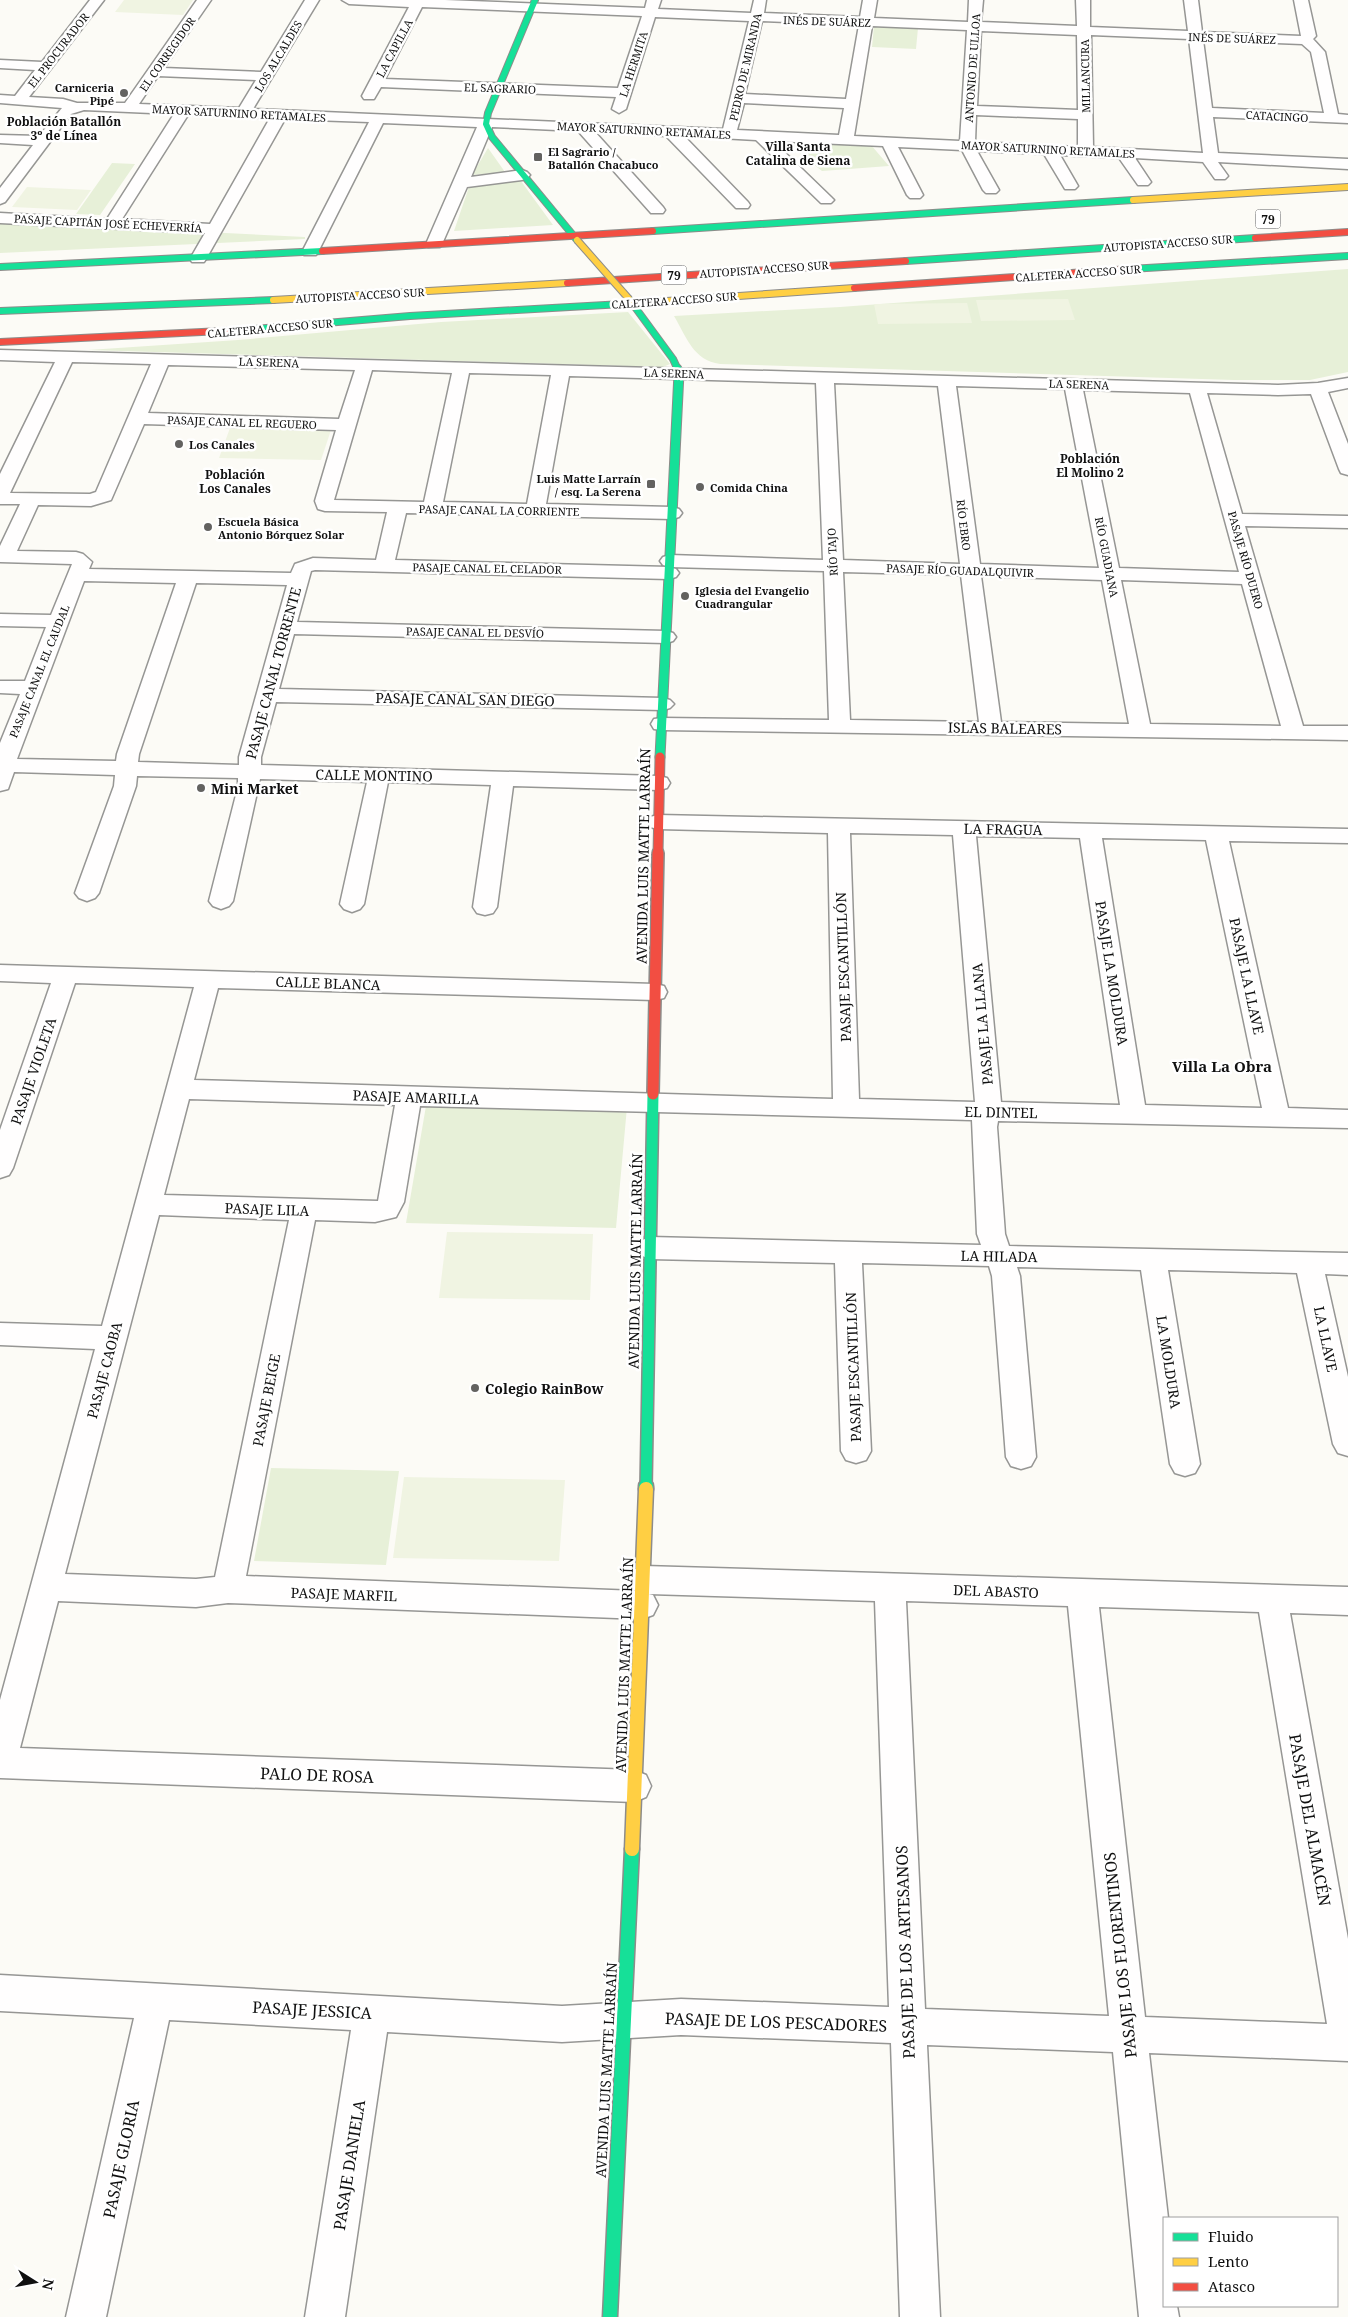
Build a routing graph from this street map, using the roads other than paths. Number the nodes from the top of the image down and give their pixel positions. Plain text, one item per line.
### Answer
1 (97, 0) edge
2 (204, 0) edge
3 (312, 0) edge
4 (349, 0) edge
5 (760, 0) edge
6 (870, 0) edge
7 (976, 0) edge
8 (1083, 0) edge
9 (1191, 0) edge
10 (1301, 0) edge
11 (418, 1) edge
12 (534, 4) edge
13 (652, 6) edge
14 (756, 18) junction
15 (867, 22) junction
16 (975, 27) junction
17 (1084, 32) junction
18 (1196, 37) junction
19 (1305, 40) junction
20 (0, 64) edge
21 (46, 66) junction
22 (154, 72) junction
23 (266, 76) junction
24 (499, 88) junction
25 (372, 89) joint
26 (624, 93) junction
27 (738, 98) junction
28 (0, 100) edge
29 (19, 100) junction
30 (853, 104) junction
31 (74, 107) junction
32 (129, 108) junction
33 (184, 110) junction
34 (970, 110) junction
35 (1206, 112) junction
36 (243, 113) junction
37 (280, 114) junction
38 (1086, 115) junction
39 (1332, 118) junction
40 (378, 119) junction
41 (1348, 119) edge
42 (486, 124) junction
43 (582, 127) junction
44 (612, 128) junction
45 (670, 131) junction
46 (729, 134) junction
47 (760, 136) junction
48 (0, 139) edge
49 (846, 140) junction
50 (43, 141) junction
51 (888, 142) junction
52 (967, 146) junction
53 (1049, 150) junction
54 (1086, 151) junction
55 (1124, 153) junction
56 (1210, 157) junction
57 (1348, 164) edge
58 (522, 176) junction
59 (1220, 176) dead end
60 (1143, 182) dead end
61 (460, 183) junction
62 (6, 184) edge
63 (1070, 186) dead end
64 (1348, 187) edge
65 (991, 190) dead end
66 (915, 195) dead end
67 (0, 199) edge
68 (826, 200) dead end
69 (742, 205) dead end
70 (657, 210) dead end
71 (0, 218) edge
72 (111, 224) junction
73 (215, 229) junction
74 (1348, 232) edge
75 (575, 238) junction
76 (434, 244) junction
77 (310, 252) junction
78 (1348, 256) edge
79 (198, 258) junction
80 (615, 261) dead end
81 (586, 263) dead end
82 (0, 267) edge
83 (631, 301) junction
84 (0, 312) edge
85 (0, 342) edge
86 (0, 355) edge
87 (66, 356) junction
88 (162, 359) junction
89 (365, 364) junction
90 (462, 367) junction
91 (561, 370) junction
92 (679, 373) junction
93 (825, 377) junction
94 (946, 381) junction
95 (1348, 383) edge
96 (1073, 384) junction
97 (1198, 388) junction
98 (1318, 388) junction
99 (136, 418) junction
100 (347, 425) junction
101 (1348, 469) edge
102 (0, 493) edge
103 (0, 498) edge
104 (32, 498) junction
105 (398, 507) junction
106 (432, 508) junction
107 (535, 510) junction
108 (672, 514) junction
109 (1235, 520) junction
110 (1348, 522) edge
111 (3, 556) edge
112 (384, 566) junction
113 (833, 566) junction
114 (79, 567) junction
115 (670, 567) junction
116 (970, 570) junction
117 (302, 572) junction
118 (1110, 574) junction
119 (188, 577) junction
120 (1251, 578) junction
121 (0, 620) edge
122 (59, 621) junction
123 (285, 628) junction
124 (666, 637) junction
125 (0, 687) edge
126 (33, 688) junction
127 (266, 695) junction
128 (662, 714) junction
129 (840, 726) junction
130 (991, 728) junction
131 (1141, 730) junction
132 (1294, 732) junction
133 (1348, 733) edge
134 (126, 768) junction
135 (2, 772) edge
136 (249, 772) junction
137 (379, 775) junction
138 (503, 778) junction
139 (659, 783) junction
140 (658, 822) junction
141 (839, 826) junction
142 (964, 828) junction
143 (1090, 831) junction
144 (1216, 833) junction
145 (1347, 840) edge
146 (87, 893) dead end
147 (220, 900) dead end
148 (352, 904) dead end
149 (485, 907) dead end
150 (0, 973) edge
151 (66, 975) junction
152 (208, 979) junction
153 (656, 992) junction
154 (178, 1089) junction
155 (409, 1096) junction
156 (654, 1104) junction
157 (846, 1108) junction
158 (986, 1111) junction
159 (1134, 1114) junction
160 (1277, 1118) junction
161 (1348, 1119) edge
162 (0, 1168) edge
163 (148, 1205) junction
164 (304, 1210) junction
165 (650, 1248) junction
166 (848, 1253) junction
167 (999, 1256) junction
168 (1153, 1260) junction
169 (1309, 1263) junction
170 (1348, 1264) edge
171 (0, 1334) edge
172 (112, 1338) junction
173 (1348, 1444) edge
174 (856, 1451) dead end
175 (1021, 1457) dead end
176 (1185, 1464) dead end
177 (46, 1587) junction
178 (890, 1588) junction
179 (228, 1589) junction
180 (643, 1593) junction
181 (1082, 1593) junction
182 (1272, 1599) junction
183 (1348, 1601) edge
184 (0, 1762) edge
185 (634, 1786) junction
186 (0, 1993) edge
187 (155, 2002) junction
188 (372, 2013) junction
189 (624, 2020) junction
190 (908, 2026) junction
191 (1129, 2034) junction
192 (1348, 2041) edge
193 (86, 2317) edge
194 (325, 2317) edge
195 (610, 2317) edge
196 (920, 2317) edge
197 (1159, 2317) edge

1 - 21 street, EL PROCURADOR
2 - 22 street, EL CORREGIDOR
3 - 23 street, LOS ALCALDES
4 - 11 street, INÉS DE SUÁREZ
5 - 14 street, PEDRO DE MIRANDA
6 - 15 street
7 - 16 street, ANTONIO DE ULLOA
8 - 17 street, MILLANCURA
9 - 18 street
10 - 19 street
11 - 12 street, INÉS DE SUÁREZ
11 - 25 street, LA CAPILLA
12 - 13 street, INÉS DE SUÁREZ
12 - 24 main road
13 - 14 street, INÉS DE SUÁREZ
13 - 26 street, LA HERMITA
14 - 15 street, INÉS DE SUÁREZ
14 - 27 street, PEDRO DE MIRANDA
15 - 16 street, INÉS DE SUÁREZ
15 - 30 street
16 - 17 street, INÉS DE SUÁREZ
16 - 34 street, ANTONIO DE ULLOA
17 - 18 street, INÉS DE SUÁREZ
17 - 38 street, MILLANCURA
18 - 19 street, INÉS DE SUÁREZ
18 - 35 street
19 - 39 street
20 - 21 street
21 - 29 street, EL PROCURADOR
22 - 23 street
22 - 32 street, EL CORREGIDOR
23 - 36 street, LOS ALCALDES
24 - 25 street, EL SAGRARIO
24 - 26 street, EL SAGRARIO
24 - 42 main road
26 - 44 street, LA HERMITA
27 - 30 street
27 - 46 street, PEDRO DE MIRANDA
28 - 29 street, MAYOR SATURNINO RETAMALES
29 - 31 street, MAYOR SATURNINO RETAMALES
30 - 49 street
31 - 32 street, MAYOR SATURNINO RETAMALES
31 - 50 street
32 - 33 street, MAYOR SATURNINO RETAMALES
33 - 36 street, MAYOR SATURNINO RETAMALES
33 - 72 street
34 - 38 street
34 - 52 street, ANTONIO DE ULLOA
35 - 39 street, CATACINGO
35 - 56 street
36 - 37 street, MAYOR SATURNINO RETAMALES
37 - 40 street, MAYOR SATURNINO RETAMALES
37 - 73 street
38 - 54 street, MILLANCURA
39 - 41 street, CATACINGO
40 - 42 street, MAYOR SATURNINO RETAMALES
40 - 77 street
42 - 43 street, MAYOR SATURNINO RETAMALES
42 - 58 main road
42 - 61 street
43 - 44 street, MAYOR SATURNINO RETAMALES
43 - 70 street
44 - 45 street, MAYOR SATURNINO RETAMALES
45 - 46 street, MAYOR SATURNINO RETAMALES
45 - 69 street
46 - 47 street, MAYOR SATURNINO RETAMALES
47 - 49 street, MAYOR SATURNINO RETAMALES
47 - 68 street
48 - 50 street
49 - 51 street, MAYOR SATURNINO RETAMALES
50 - 62 street
51 - 52 street, MAYOR SATURNINO RETAMALES
51 - 66 street
52 - 53 street, MAYOR SATURNINO RETAMALES
52 - 65 street
53 - 54 street, MAYOR SATURNINO RETAMALES
53 - 63 street
54 - 55 street, MAYOR SATURNINO RETAMALES
55 - 56 street, MAYOR SATURNINO RETAMALES
55 - 60 street
56 - 57 street, MAYOR SATURNINO RETAMALES
56 - 59 street
58 - 61 street
58 - 75 main road
61 - 76 street
62 - 67 street
64 - 75 main road
71 - 72 street, PASAJE CAPITÁN JOSÉ ECHEVERRÍA
72 - 73 street, PASAJE CAPITÁN JOSÉ ECHEVERRÍA
73 - 79 street
74 - 84 main road, AUTOPISTA ACCESO SUR / 79
75 - 76 main road
75 - 83 main road, bridge
76 - 77 main road
77 - 79 main road
78 - 83 main road, CALETERA ACCESO SUR
79 - 82 main road
80 - 81 main road
83 - 85 main road, CALETERA ACCESO SUR
83 - 92 main road
86 - 87 street, LA SERENA
87 - 88 street, LA SERENA
87 - 102 street
88 - 89 street, LA SERENA
88 - 99 street
89 - 90 street, LA SERENA
89 - 100 street
90 - 91 street, LA SERENA
90 - 106 street
91 - 92 street, LA SERENA
91 - 107 street
92 - 93 street, LA SERENA
92 - 108 main road, AVENIDA LUIS MATTE LARRAÍN
93 - 94 street, LA SERENA
93 - 113 street, RÍO TAJO
94 - 96 street, LA SERENA
94 - 116 street, RÍO EBRO
95 - 98 street, LA SERENA
96 - 97 street, LA SERENA
96 - 118 street, RÍO GUADIANA
97 - 98 street, LA SERENA
97 - 109 street, PASAJE RÍO DUERO
98 - 101 street
99 - 100 street, PASAJE CANAL EL REGUERO
99 - 104 street
100 - 105 street, PASAJE CANAL LA CORRIENTE
103 - 104 street
104 - 111 street
105 - 106 street, PASAJE CANAL LA CORRIENTE
105 - 112 street
106 - 107 street, PASAJE CANAL LA CORRIENTE
107 - 108 street, PASAJE CANAL LA CORRIENTE
108 - 115 main road, AVENIDA LUIS MATTE LARRAÍN
109 - 110 street
109 - 120 street, PASAJE RÍO DUERO
111 - 114 street, PASAJE CANAL EL CELADOR
112 - 115 street, PASAJE CANAL EL CELADOR
112 - 117 street, PASAJE CANAL EL CELADOR
113 - 115 street, PASAJE RÍO GUADALQUIVIR
113 - 116 street, PASAJE RÍO GUADALQUIVIR
113 - 129 street, RÍO TAJO
114 - 119 street, PASAJE CANAL EL CELADOR
114 - 122 street, PASAJE CANAL EL CAUDAL
115 - 124 main road, AVENIDA LUIS MATTE LARRAÍN
116 - 118 street, PASAJE RÍO GUADALQUIVIR
116 - 130 street, RÍO EBRO
117 - 119 street, PASAJE CANAL EL CELADOR
117 - 123 street, PASAJE CANAL TORRENTE
118 - 120 street, PASAJE RÍO GUADALQUIVIR
118 - 131 street, RÍO GUADIANA
119 - 134 street
120 - 132 street, PASAJE RÍO DUERO
121 - 122 street
122 - 126 street, PASAJE CANAL EL CAUDAL
123 - 124 street, PASAJE CANAL EL DESVÍO
123 - 127 street, PASAJE CANAL TORRENTE
124 - 128 main road, AVENIDA LUIS MATTE LARRAÍN
125 - 126 street
126 - 135 street, PASAJE CANAL EL CAUDAL
127 - 128 street, PASAJE CANAL SAN DIEGO
127 - 136 street, PASAJE CANAL TORRENTE
128 - 129 street, ISLAS BALEARES
128 - 139 main road, AVENIDA LUIS MATTE LARRAÍN
129 - 130 street, ISLAS BALEARES
130 - 131 street, ISLAS BALEARES
131 - 132 street, ISLAS BALEARES
132 - 133 street, ISLAS BALEARES
134 - 135 street, CALLE MONTINO
134 - 136 street, CALLE MONTINO
134 - 146 street
136 - 137 street, CALLE MONTINO
136 - 147 street, PASAJE CANAL TORRENTE
137 - 138 street, CALLE MONTINO
137 - 148 street
138 - 139 street, CALLE MONTINO
138 - 149 street
139 - 140 main road, AVENIDA LUIS MATTE LARRAÍN
140 - 141 street, LA FRAGUA
140 - 153 main road, AVENIDA LUIS MATTE LARRAÍN
141 - 142 street, LA FRAGUA
141 - 157 street, PASAJE ESCANTILLÓN
142 - 143 street, LA FRAGUA
142 - 158 street, PASAJE LA LLANA
143 - 144 street, LA FRAGUA
143 - 159 street, PASAJE LA MOLDURA
144 - 145 street, LA FRAGUA
144 - 160 street, PASAJE LA LLAVE
150 - 151 street, CALLE BLANCA
151 - 152 street, CALLE BLANCA
151 - 162 street, PASAJE VIOLETA
152 - 153 street, CALLE BLANCA
152 - 154 street, PASAJE CAOBA
153 - 156 main road, AVENIDA LUIS MATTE LARRAÍN
154 - 155 street, PASAJE AMARILLA
154 - 163 street, PASAJE CAOBA
155 - 156 street, PASAJE AMARILLA
155 - 164 street, PASAJE LILA
156 - 157 street, EL DINTEL
156 - 165 main road, AVENIDA LUIS MATTE LARRAÍN
157 - 158 street, EL DINTEL
158 - 159 street, EL DINTEL
158 - 167 street, PASAJE LA LLANA
159 - 160 street, EL DINTEL
160 - 161 street, EL DINTEL
163 - 164 street, PASAJE LILA
163 - 172 street, PASAJE CAOBA
164 - 179 street, PASAJE BEIGE
165 - 166 street, LA HILADA
165 - 180 main road, AVENIDA LUIS MATTE LARRAÍN
166 - 167 street, LA HILADA
166 - 174 street, PASAJE ESCANTILLÓN
167 - 168 street, LA HILADA
167 - 175 street, PASAJE LA LLANA
168 - 169 street, LA HILADA
168 - 176 street, LA MOLDURA
169 - 170 street, LA HILADA
169 - 173 street, LA LLAVE
171 - 172 street
172 - 177 street, PASAJE CAOBA
177 - 179 street, PASAJE MARFIL
177 - 184 street, PASAJE CAOBA
178 - 180 street, DEL ABASTO
178 - 181 street, DEL ABASTO
178 - 190 street, PASAJE DE LOS ARTESANOS
179 - 180 street, PASAJE MARFIL
180 - 185 main road, AVENIDA LUIS MATTE LARRAÍN
181 - 182 street, DEL ABASTO
181 - 191 street, PASAJE LOS FLORENTINOS
182 - 183 street, DEL ABASTO
182 - 192 street, PASAJE DEL ALMACÉN
184 - 185 street, PALO DE ROSA
185 - 189 main road, AVENIDA LUIS MATTE LARRAÍN
186 - 187 street, PASAJE JESSICA
187 - 188 street, PASAJE JESSICA
187 - 193 street, PASAJE GLORIA
188 - 189 street, PASAJE JESSICA
188 - 194 street, PASAJE DANIELA
189 - 190 street, PASAJE DE LOS PESCADORES
189 - 195 main road, AVENIDA LUIS MATTE LARRAÍN
190 - 191 street, PASAJE DE LOS PESCADORES
190 - 196 street, PASAJE DE LOS ARTESANOS
191 - 192 street, PASAJE DE LOS PESCADORES
191 - 197 street, PASAJE LOS FLORENTINOS

